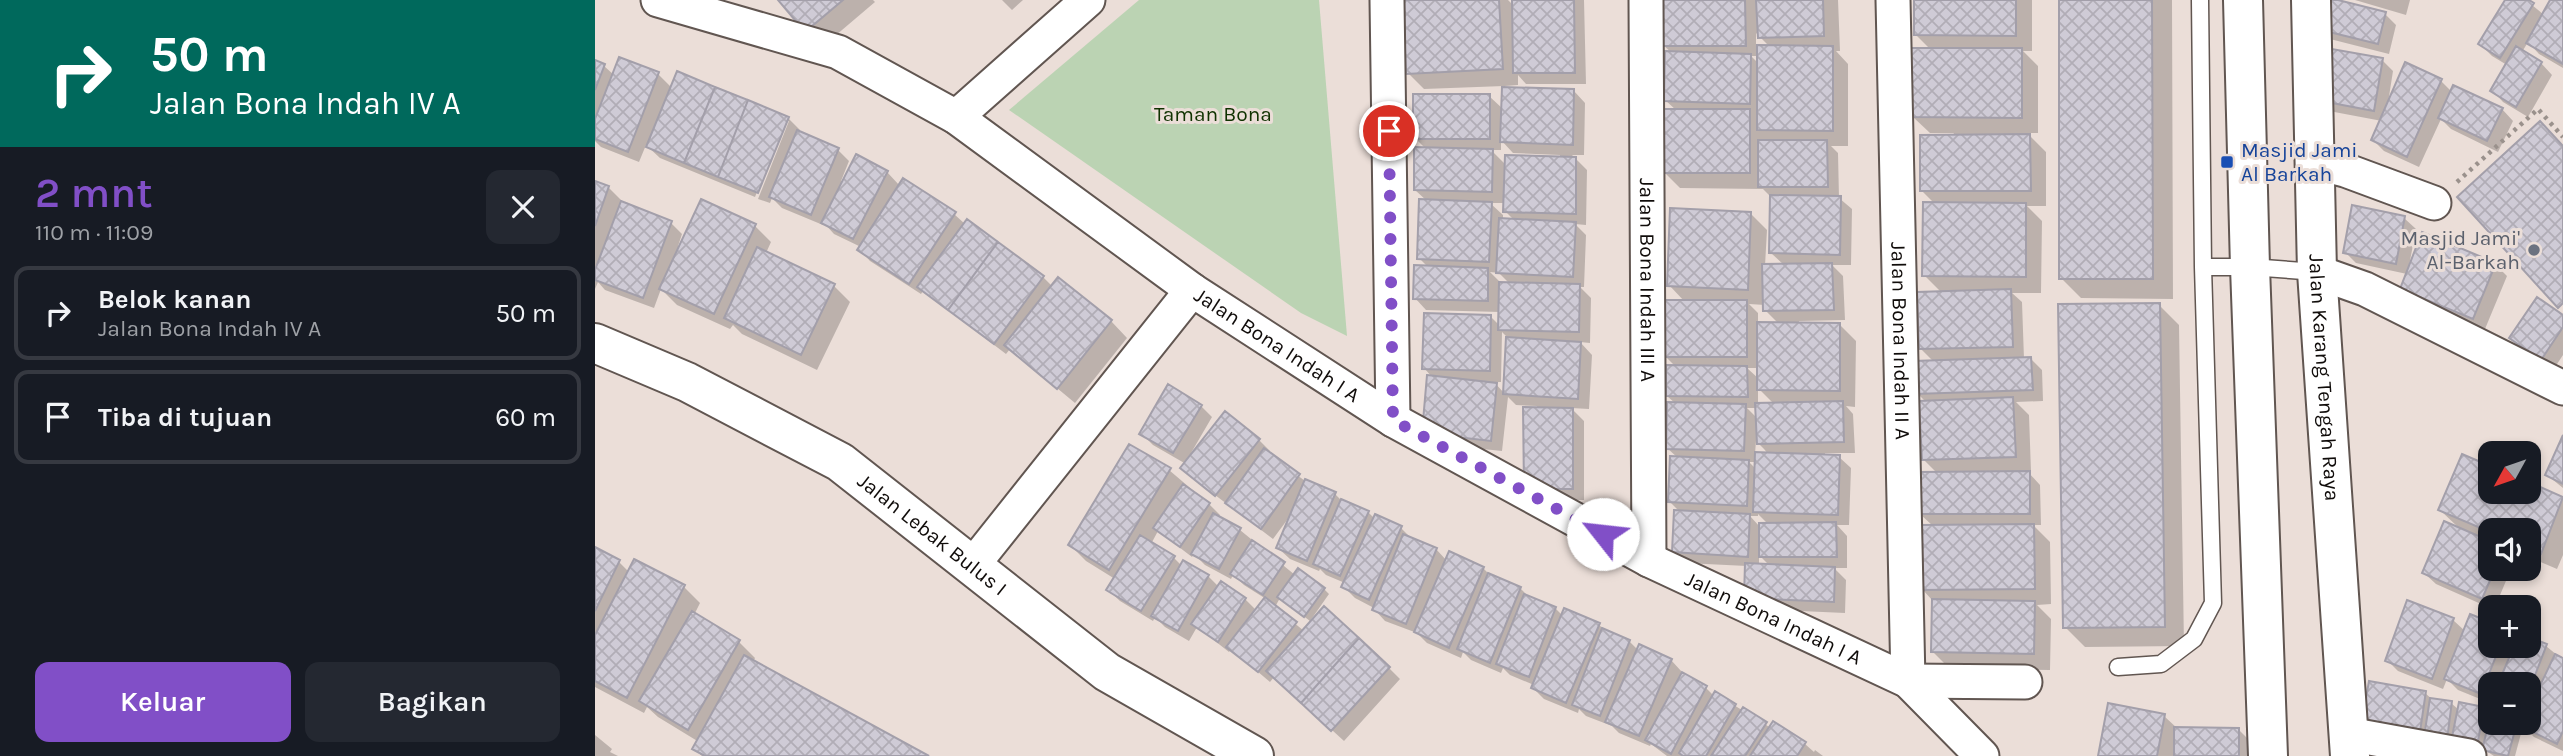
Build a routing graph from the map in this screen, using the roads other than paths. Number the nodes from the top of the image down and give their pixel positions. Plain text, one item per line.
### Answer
1 (1088, 0) edge
2 (1387, 0) edge
3 (1646, 0) edge
4 (1893, 0) edge
5 (2200, 0) edge
6 (2243, 0) edge
7 (2311, 0) edge
8 (669, 2) edge
9 (956, 117) junction
10 (2314, 162) junction
11 (2434, 203) road end
12 (2203, 267) junction
13 (2250, 267) junction
14 (2317, 272) junction
15 (1192, 290) junction
16 (595, 343) edge
17 (2563, 388) edge
18 (1393, 420) junction
19 (1649, 560) junction
20 (972, 566) junction
21 (2118, 667) dead end
22 (1908, 681) junction
23 (2025, 682) dead end
24 (1976, 683) junction
25 (2349, 745) edge
26 (1973, 746) edge
27 (1254, 756) edge
28 (2268, 756) edge
29 (2469, 756) edge

1 - 9 street
2 - 18 street
3 - 19 street, Jalan Bona Indah III A
4 - 22 street, Jalan Bona Indah II A
5 - 12 lane
6 - 13 main road
7 - 10 main road, Jalan Karang Tengah Raya
8 - 9 street, Jalan Bona Indah I A
9 - 15 street, Jalan Bona Indah I A
10 - 11 street
10 - 14 main road, Jalan Karang Tengah Raya
12 - 13 lane
12 - 21 lane
13 - 14 lane
13 - 28 main road
14 - 17 street
14 - 25 main road, Jalan Karang Tengah Raya
15 - 18 street, Jalan Bona Indah I A
15 - 20 street
16 - 20 main road, Jalan Lebak Bulus I
18 - 19 street, Jalan Bona Indah I A
19 - 22 street, Jalan Bona Indah I A
20 - 27 main road, Jalan Lebak Bulus I
22 - 24 street, Jalan Bona Indah I A
22 - 26 street, Jalan Bona Indah I A
23 - 24 street, Jalan Bona Indah I A
24 - 26 street
25 - 29 street

